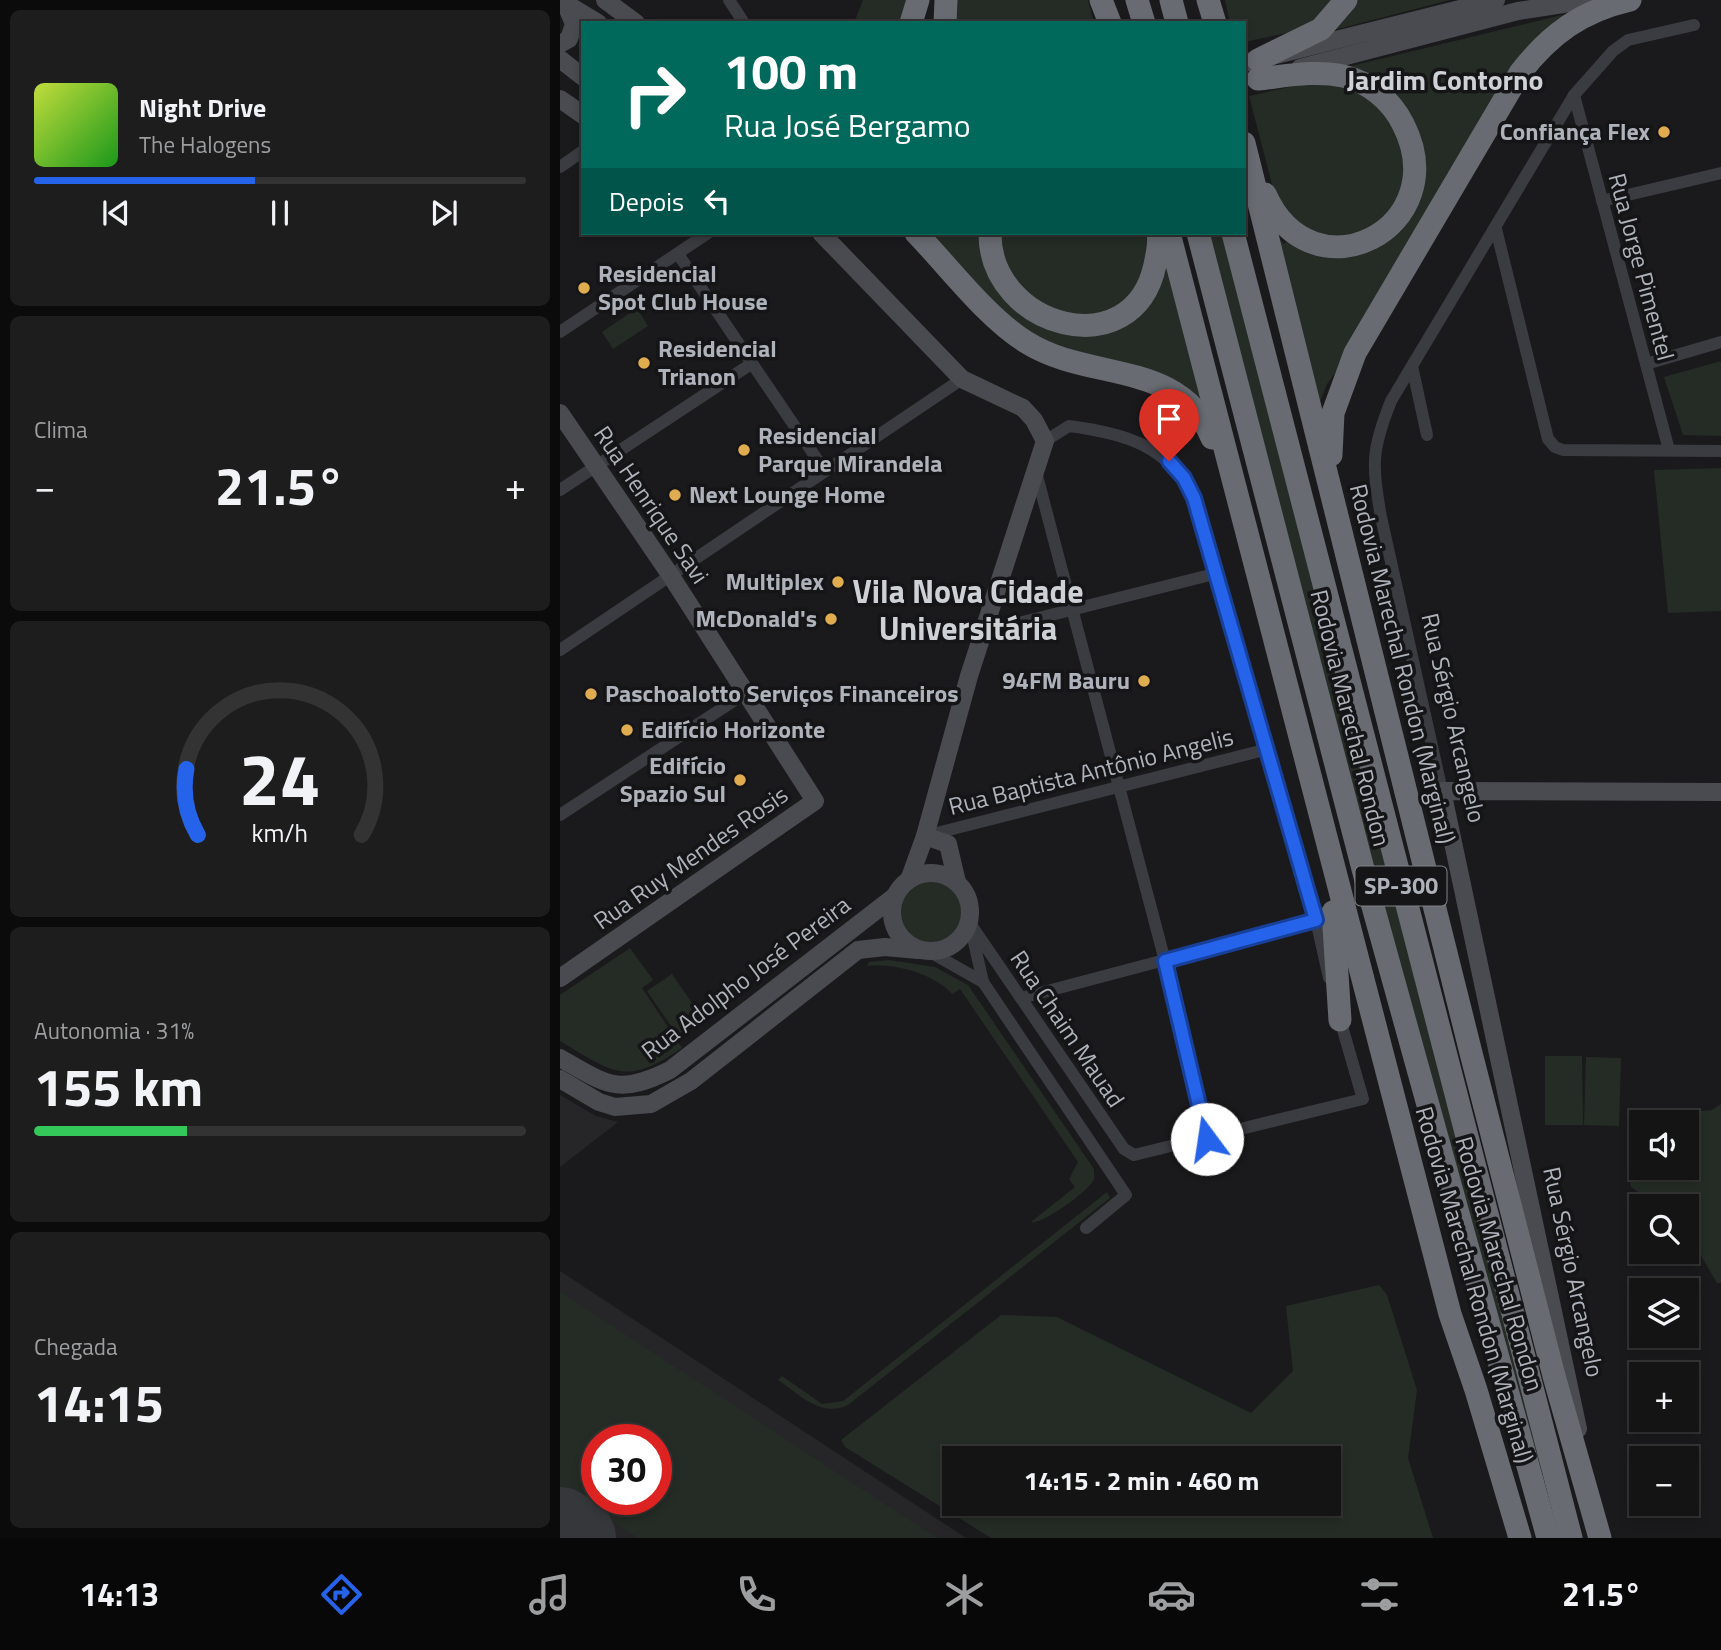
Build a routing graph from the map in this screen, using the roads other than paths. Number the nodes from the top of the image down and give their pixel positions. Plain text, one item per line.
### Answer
1 (605, 0) edge
2 (729, 0) edge
3 (918, 0) edge
4 (946, 0) edge
5 (1101, 0) edge
6 (1107, 0) edge
7 (1138, 0) edge
8 (1171, 0) edge
9 (1346, 0) edge
10 (1496, 0) edge
11 (1589, 0) edge
12 (1630, 0) edge
13 (564, 4) edge
14 (594, 21) edge
15 (633, 21) edge
16 (743, 21) edge
17 (912, 21) edge
18 (945, 21) edge
19 (1110, 21) edge
20 (1111, 21) edge
21 (1143, 21) edge
22 (1176, 21) edge
23 (1694, 25) dead end
24 (560, 44) edge
25 (560, 59) edge
26 (1251, 71) edge
27 (581, 75) edge
28 (1574, 95) junction
29 (560, 99) edge
30 (581, 114) edge
31 (1246, 149) edge
32 (581, 152) edge
33 (1246, 152) edge
34 (560, 167) edge
35 (1721, 173) edge
36 (1602, 201) junction
37 (1496, 229) junction
38 (705, 235) edge
39 (823, 235) edge
40 (918, 235) edge
41 (990, 235) edge
42 (1158, 235) edge
43 (1169, 235) edge
44 (1199, 235) edge
45 (1234, 235) edge
46 (678, 254) junction
47 (560, 332) edge
48 (1721, 342) edge
49 (751, 364) junction
50 (1646, 364) junction
51 (1412, 366) junction
52 (962, 379) junction
53 (560, 413) edge
54 (1427, 435) dead end
55 (1045, 441) junction
56 (1668, 450) junction
57 (1721, 451) edge
58 (594, 467) junction
59 (824, 471) junction
60 (1036, 472) junction
61 (560, 490) edge
62 (1239, 505) junction
63 (1336, 507) junction
64 (1214, 574) junction
65 (671, 576) junction
66 (1074, 611) junction
67 (983, 632) junction
68 (560, 650) edge
69 (747, 692) junction
70 (1268, 749) junction
71 (1119, 786) junction
72 (1442, 791) junction
73 (1721, 792) edge
74 (815, 801) joint
75 (560, 815) edge
76 (925, 836) junction
77 (1329, 856) junction
78 (909, 880) junction
79 (957, 883) junction
80 (895, 896) junction
81 (1316, 920) junction
82 (969, 922) junction
83 (924, 951) junction
84 (1165, 961) junction
85 (560, 978) edge
86 (983, 982) junction
87 (1021, 998) junction
88 (1340, 1020) junction
89 (560, 1058) edge
90 (560, 1079) edge
91 (1207, 1139) junction
92 (1086, 1228) dead end
93 (1586, 1482) junction
94 (1520, 1538) edge
95 (1548, 1538) edge
96 (1571, 1538) edge
97 (1600, 1538) edge

1 - 15 street
2 - 16 street
3 - 17 highway
4 - 18 highway
5 - 19 highway
6 - 20 highway
7 - 21 highway
8 - 22 highway
9 - 26 highway
10 - 26 street
11 - 26 street
12 - 63 highway
13 - 14 street
13 - 24 street
23 - 28 street, Rua Sérgio Arcangelo
25 - 27 street
26 - 31 highway
28 - 36 street, Rua Jorge Pimentel
28 - 37 street, Rua Sérgio Arcangelo
29 - 30 street
32 - 34 street
33 - 63 highway, Rodovia Marechal Rondon (Marginal)
35 - 36 street
36 - 50 street, Rua Jorge Pimentel
37 - 51 street, Rua Sérgio Arcangelo
37 - 56 street
38 - 46 street
39 - 52 street
40 - 62 highway
41 - 42 highway
43 - 62 highway, Rodovia Marechal Rondon (Marginal)
44 - 95 highway, Rodovia Marechal Rondon / SP-300
45 - 96 highway, Rodovia Marechal Rondon / SP-300
46 - 47 street
46 - 49 street
48 - 50 street
49 - 58 street
49 - 59 street
50 - 56 street, Rua Jorge Pimentel
51 - 54 street
51 - 72 street, Rua Sérgio Arcangelo
52 - 55 street
52 - 59 street
53 - 58 street, Rua Henrique Savi
55 - 60 street
55 - 64 street
56 - 57 street
58 - 61 street
58 - 65 street, Rua Henrique Savi
59 - 65 street
60 - 66 street
60 - 67 street
62 - 77 highway, Rodovia Marechal Rondon (Marginal)
63 - 93 highway, Rodovia Marechal Rondon (Marginal)
64 - 66 street
64 - 70 street
65 - 68 street
65 - 69 street, Rua Henrique Savi
66 - 67 street
66 - 71 street
67 - 76 street
69 - 74 street, Rua Henrique Savi
69 - 75 street
70 - 71 street, Rua Baptista Antônio Angelis
70 - 81 street
71 - 76 street, Rua Baptista Antônio Angelis
71 - 84 street
72 - 73 street
72 - 93 street, Rua Sérgio Arcangelo
74 - 85 street, Rua Ruy Mendes Rosis
76 - 78 street
76 - 79 street
77 - 88 highway
77 - 94 highway, Rodovia Marechal Rondon (Marginal)
78 - 79 street
78 - 80 street
79 - 82 street
80 - 83 street
80 - 89 street, Rua Adolpho José Pereira
81 - 84 street
81 - 88 street
82 - 83 street
82 - 86 street
82 - 87 street, Rua Chaim Mauad
83 - 86 street
83 - 90 street, Rua Adolpho José Pereira
84 - 87 street
84 - 91 street
86 - 92 street
87 - 91 street, Rua Chaim Mauad
88 - 91 street
93 - 97 highway, Rua Sérgio Arcangelo

